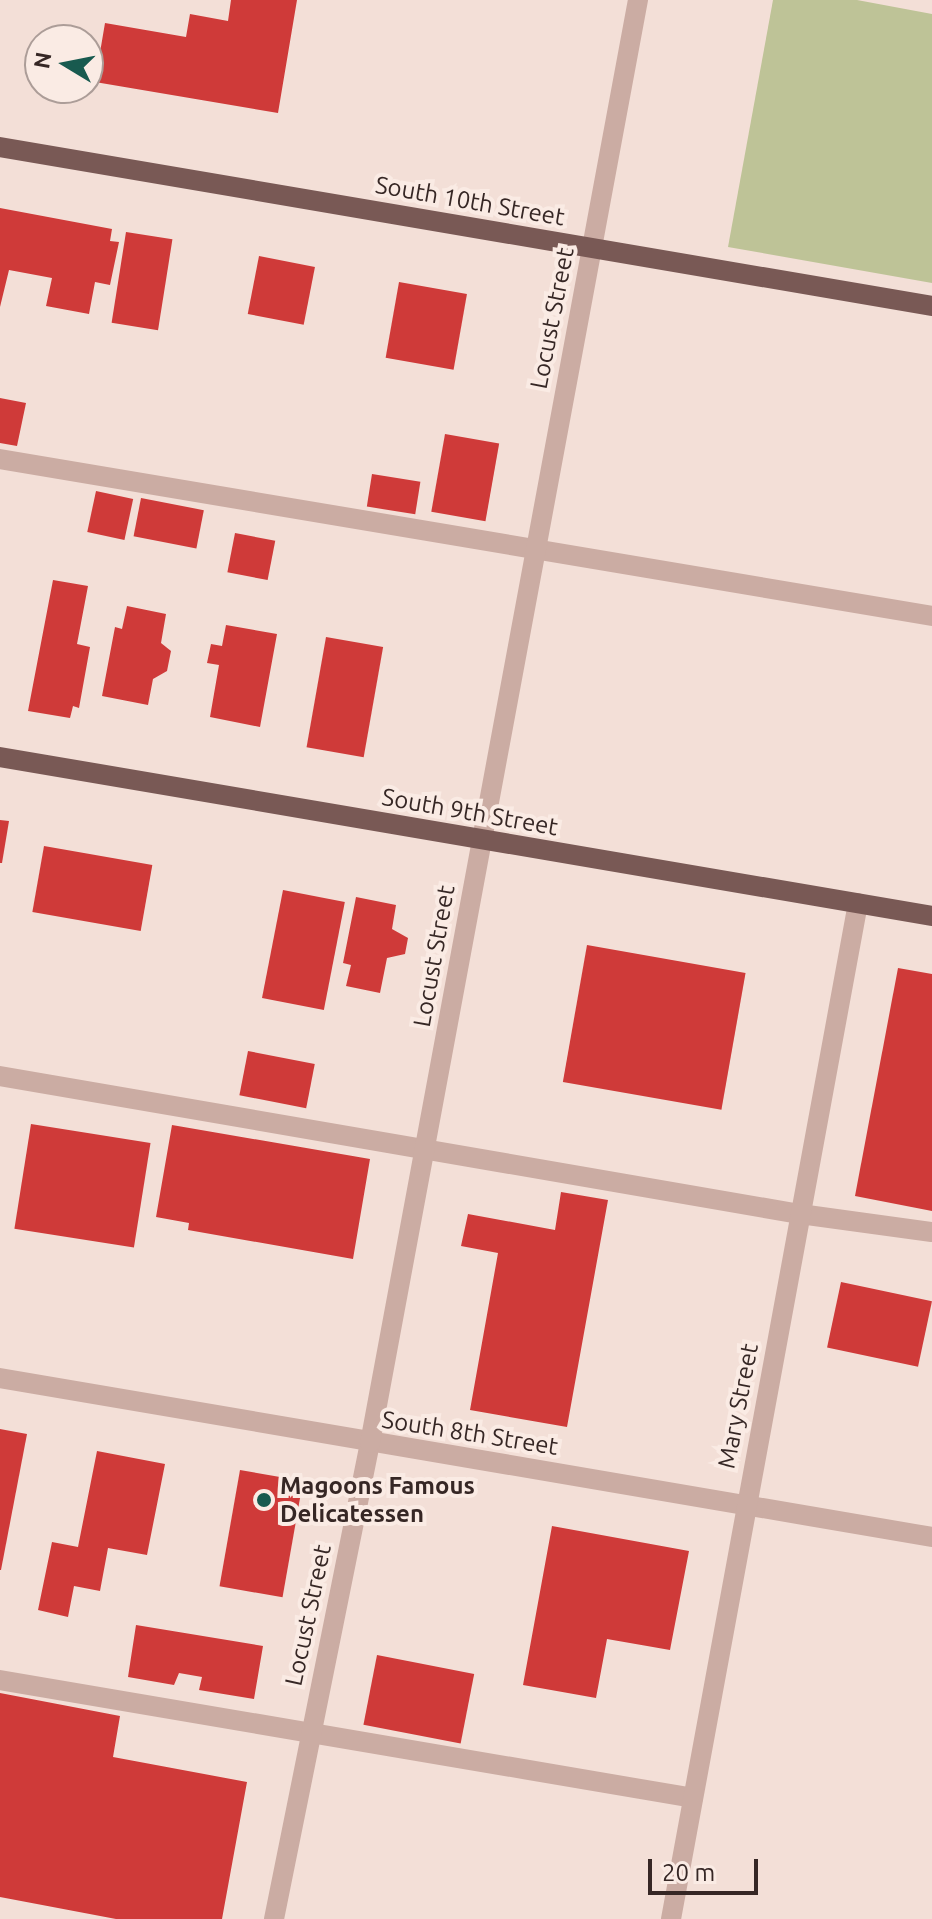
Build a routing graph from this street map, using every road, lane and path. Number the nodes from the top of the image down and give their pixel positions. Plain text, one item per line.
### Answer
1 (638, 0) edge
2 (0, 147) edge
3 (592, 248) junction
4 (932, 306) edge
5 (0, 459) edge
6 (535, 549) junction
7 (932, 616) edge
8 (0, 757) edge
9 (482, 840) junction
10 (858, 903) junction
11 (932, 916) edge
12 (0, 1076) edge
13 (425, 1149) junction
14 (800, 1214) junction
15 (932, 1232) edge
16 (0, 1378) edge
17 (370, 1443) junction
18 (745, 1505) junction
19 (932, 1537) edge
20 (0, 1680) edge
21 (309, 1735) junction
22 (693, 1798) junction
23 (274, 1919) edge
24 (671, 1919) edge

1 - 3 street, Locust Street
2 - 3 main road, South 10th Street
3 - 4 main road, South 10th Street
3 - 6 street, Locust Street
5 - 6 street
6 - 7 street
6 - 9 street, Locust Street
8 - 9 main road, South 9th Street
9 - 10 main road, South 9th Street
9 - 13 street, Locust Street
10 - 11 main road, South 9th Street
10 - 14 street, Mary Street
12 - 13 street
13 - 14 street
13 - 17 street, Locust Street
14 - 15 street
14 - 18 street, Mary Street
16 - 17 street, South 8th Street
17 - 18 street, South 8th Street
17 - 21 street, Locust Street
18 - 19 street, South 8th Street
18 - 22 street, Mary Street
20 - 21 street
21 - 22 street
21 - 23 street, Locust Street
22 - 24 street, Mary Street

